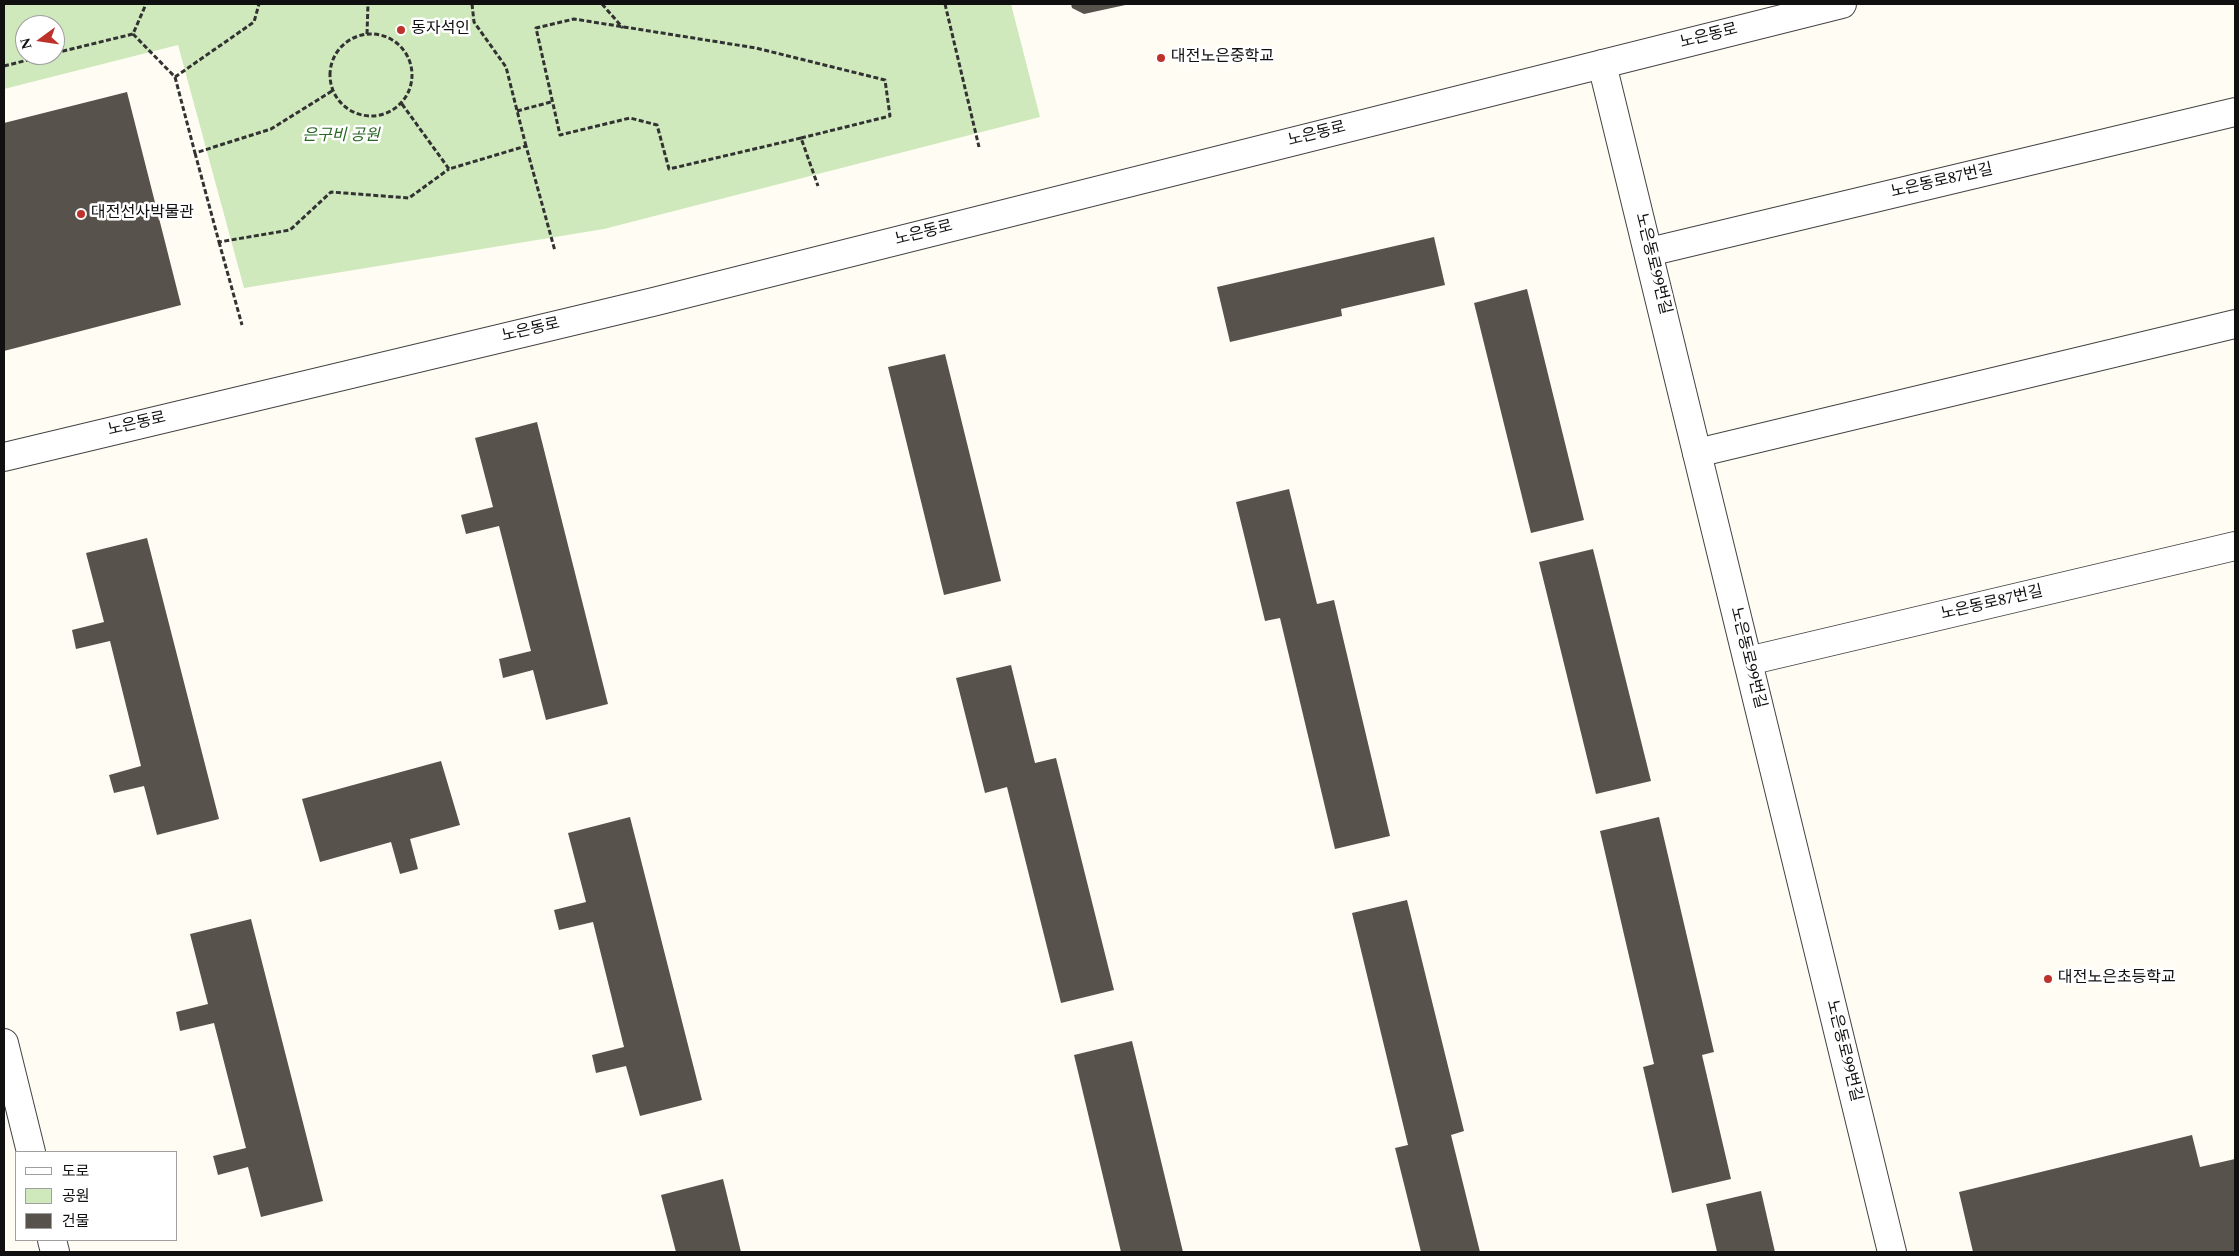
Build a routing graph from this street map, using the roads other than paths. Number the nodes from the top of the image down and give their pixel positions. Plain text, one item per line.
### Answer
1 (1842, 4) edge
2 (1602, 64) junction
3 (2235, 112) edge
4 (1649, 252) junction
5 (2235, 324) edge
6 (1697, 453) junction
7 (4, 457) edge
8 (2235, 546) edge
9 (1748, 661) junction
10 (4, 1043) edge
11 (31, 1151) edge
12 (1892, 1252) edge

1 - 2 street, 노은동로
2 - 4 street, 노은동로99번길
2 - 7 street, 노은동로
3 - 4 street, 노은동로87번길
4 - 6 street, 노은동로99번길
5 - 6 street
6 - 9 street, 노은동로99번길
8 - 9 street, 노은동로87번길
9 - 12 street, 노은동로99번길
10 - 11 street

